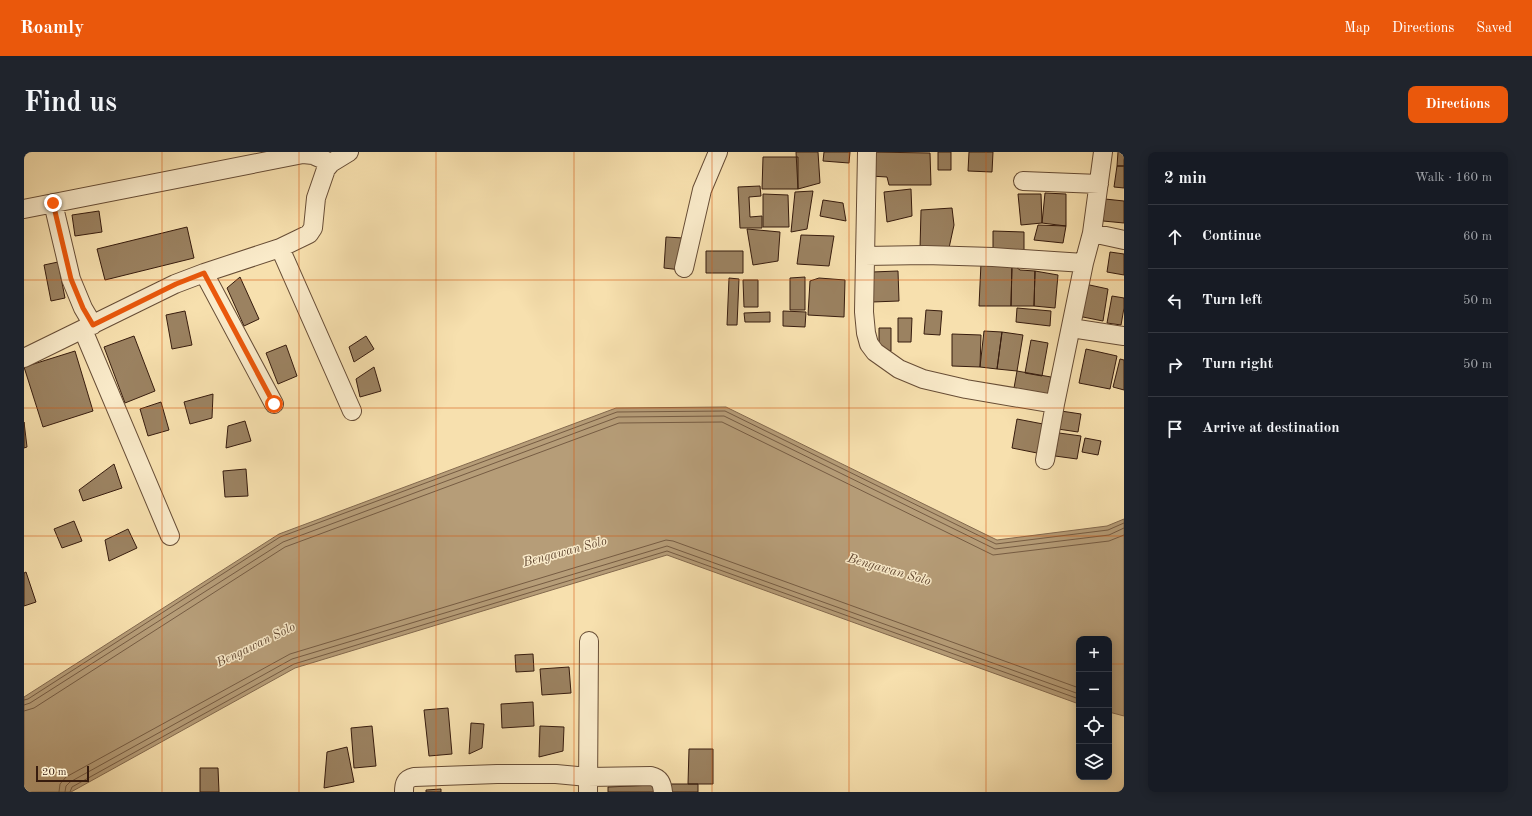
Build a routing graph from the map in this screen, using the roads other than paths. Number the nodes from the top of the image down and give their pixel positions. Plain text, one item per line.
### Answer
1 (349, 152) edge
2 (718, 152) edge
3 (868, 152) edge
4 (1103, 152) edge
5 (331, 163) junction
6 (1023, 181) dead end
7 (1099, 184) junction
8 (53, 203) junction
9 (24, 209) edge
10 (1092, 233) junction
11 (1124, 240) edge
12 (280, 248) junction
13 (865, 256) junction
14 (1084, 263) junction
15 (684, 268) dead end
16 (204, 273) junction
17 (88, 327) junction
18 (1071, 328) junction
19 (1124, 336) edge
20 (24, 358) edge
21 (274, 404) dead end
22 (1055, 404) junction
23 (352, 410) dead end
24 (1045, 460) dead end
25 (170, 536) dead end
26 (589, 641) dead end
27 (588, 785) edge
28 (404, 792) edge
29 (663, 792) edge

1 - 5 street
2 - 15 street
3 - 13 street
4 - 7 street
5 - 8 street
5 - 12 street
6 - 7 street
7 - 10 street
8 - 9 street
8 - 17 street
10 - 11 street
10 - 14 street
12 - 16 street
12 - 23 street
13 - 14 street
13 - 22 street
14 - 18 street
16 - 17 street
16 - 21 street
17 - 20 street
17 - 25 street
18 - 19 street
18 - 22 street
22 - 24 street
26 - 27 street
27 - 28 street
27 - 29 street

